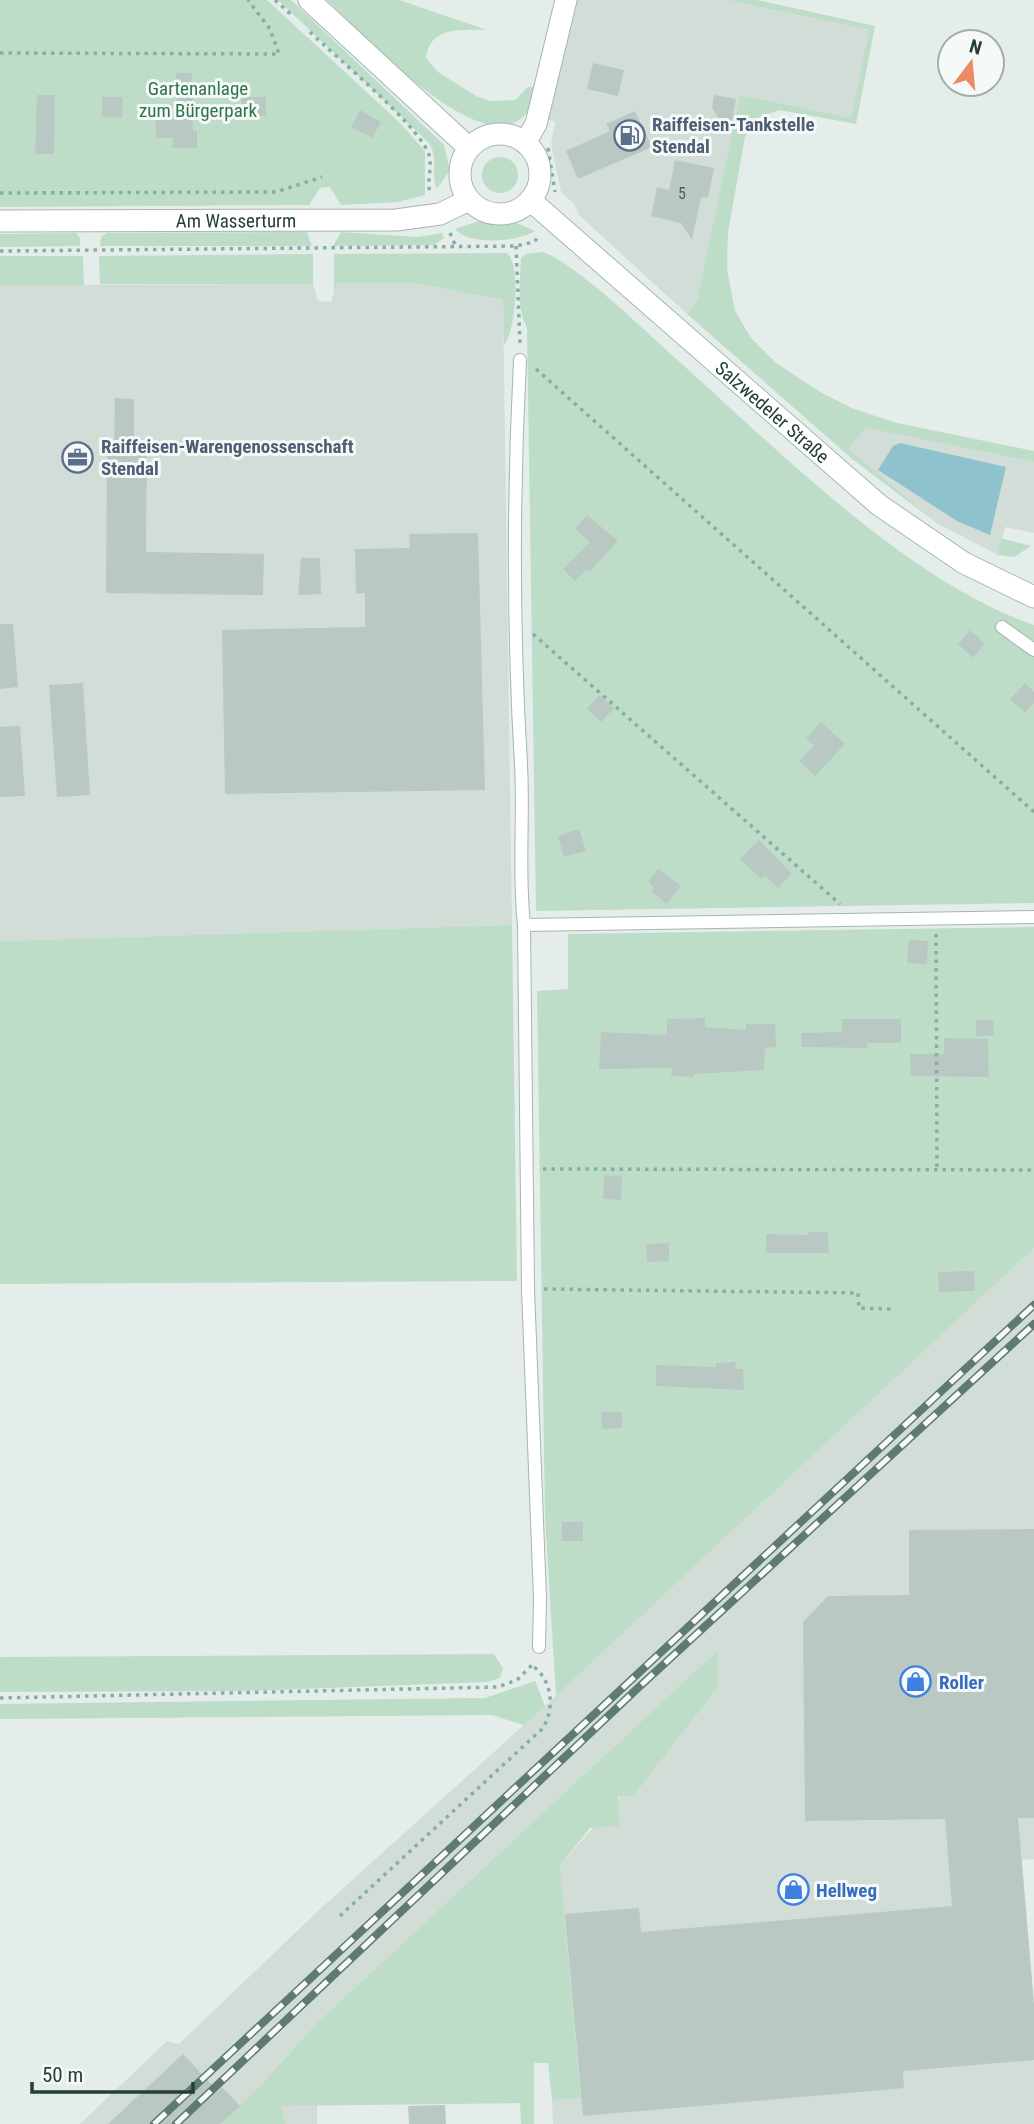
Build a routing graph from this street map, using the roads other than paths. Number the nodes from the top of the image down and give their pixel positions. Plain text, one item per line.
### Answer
1 (309, 0) edge
2 (566, 0) edge
3 (525, 143) junction
4 (469, 148) junction
5 (470, 200) junction
6 (530, 200) junction
7 (0, 221) edge
8 (520, 360) road end
9 (1034, 597) edge
10 (1002, 627) dead end
11 (1034, 650) edge
12 (1034, 917) edge
13 (524, 925) junction
14 (539, 1647) road end

1 - 4 main road
2 - 3 main road
3 - 4 main road
3 - 6 main road
4 - 5 main road
5 - 6 main road
5 - 7 main road, Am Wasserturm
6 - 9 main road, Salzwedeler Straße
8 - 13 lane
10 - 11 lane
12 - 13 lane
13 - 14 lane

